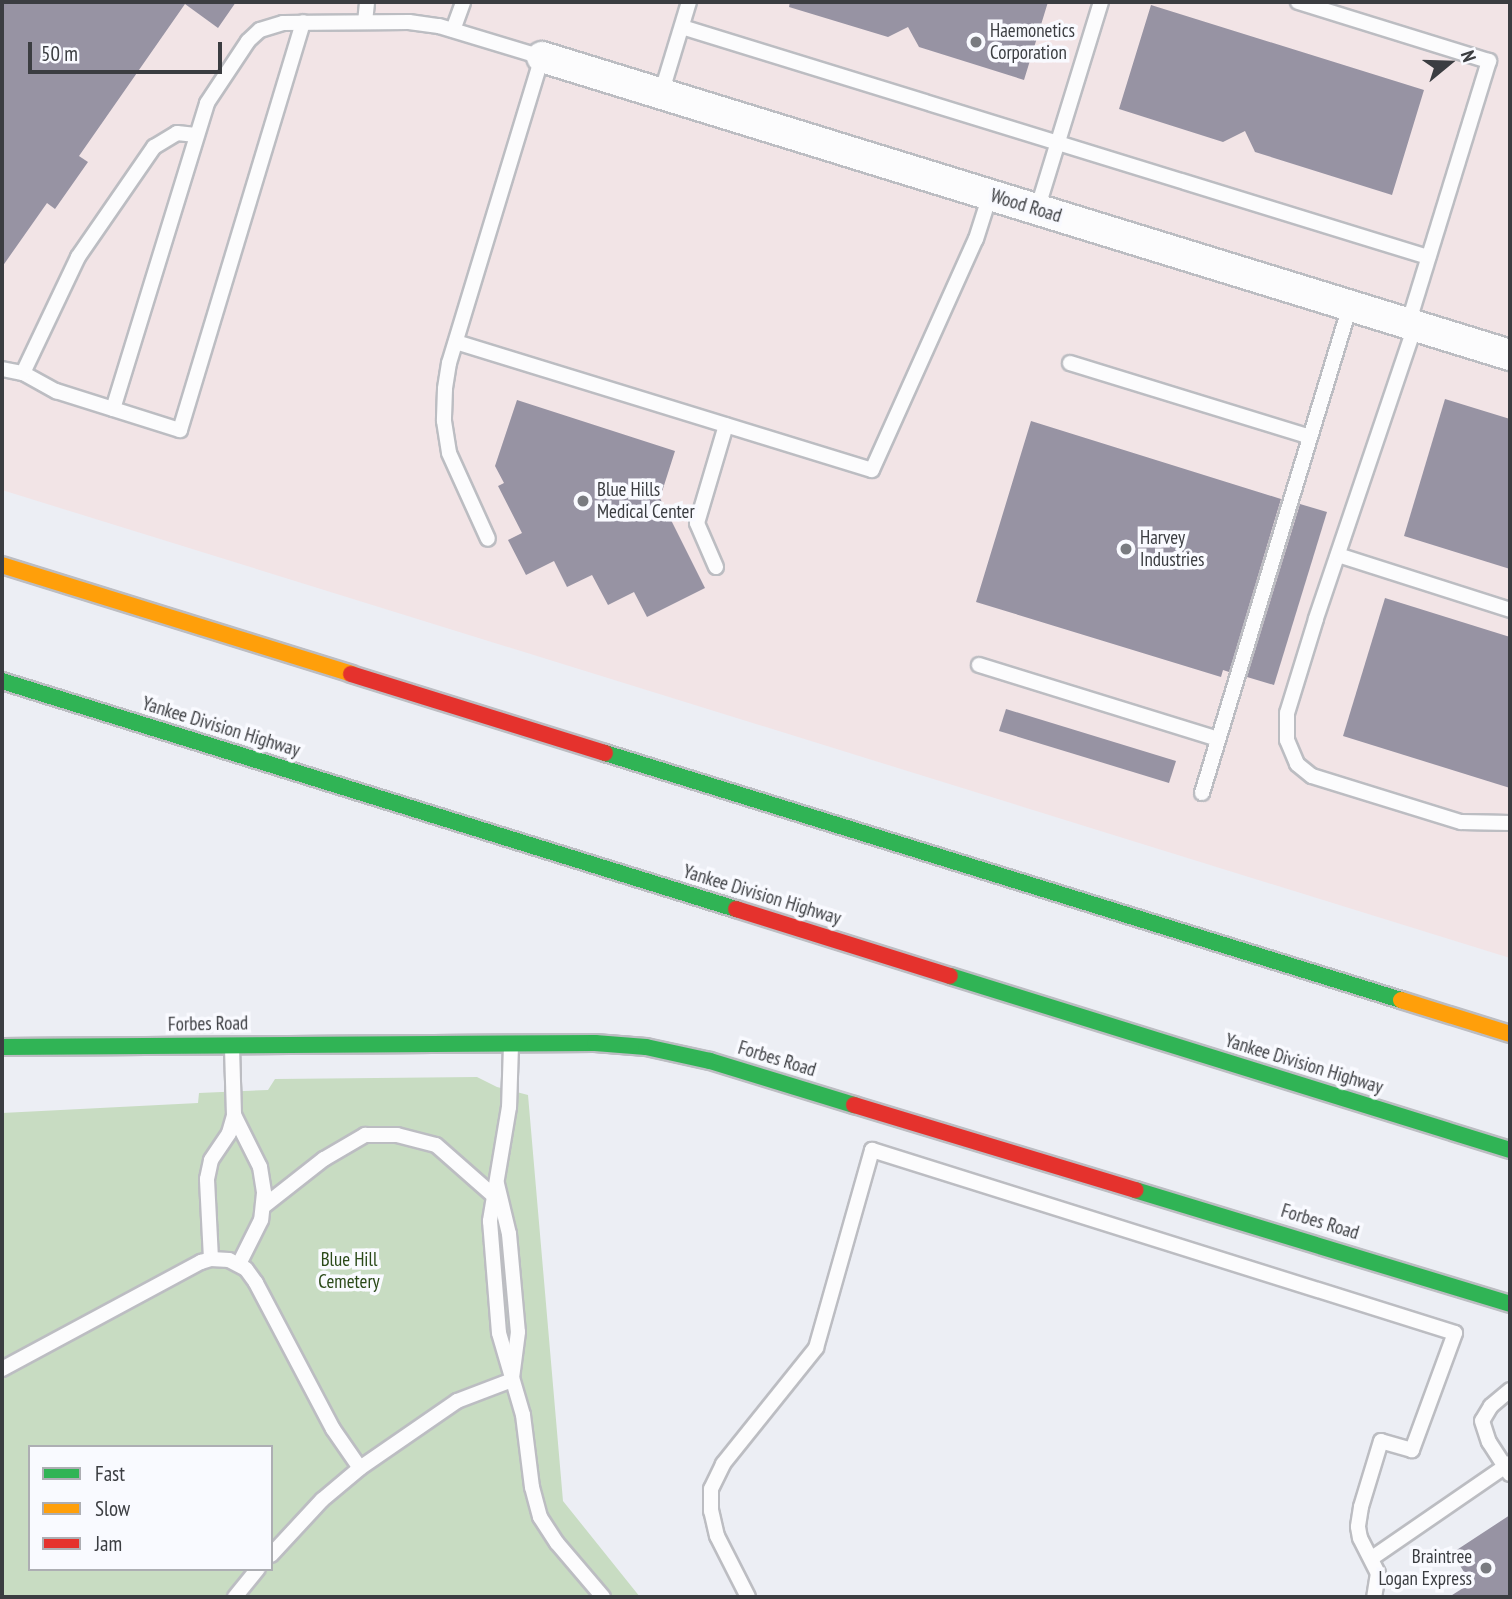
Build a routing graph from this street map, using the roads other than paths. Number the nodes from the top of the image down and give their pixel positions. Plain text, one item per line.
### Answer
1 (367, 2) edge
2 (463, 2) edge
3 (689, 2) edge
4 (1101, 2) edge
5 (1298, 2) edge
6 (303, 22) junction
7 (365, 22) junction
8 (682, 27) junction
9 (453, 30) junction
10 (542, 57) junction
11 (662, 94) junction
12 (197, 135) junction
13 (1058, 142) junction
14 (990, 195) junction
15 (1037, 209) junction
16 (1428, 257) junction
17 (1350, 306) junction
18 (1412, 325) junction
19 (456, 342) junction
20 (1510, 355) edge
21 (1070, 363) dead end
22 (2, 369) edge
23 (23, 373) junction
24 (113, 409) junction
25 (726, 425) junction
26 (1310, 437) junction
27 (488, 539) dead end
28 (1338, 555) junction
29 (2, 565) edge
30 (716, 567) dead end
31 (1510, 610) edge
32 (979, 665) dead end
33 (2, 681) edge
34 (1218, 739) junction
35 (1202, 793) dead end
36 (1510, 823) edge
37 (1510, 1034) edge
38 (511, 1044) junction
39 (232, 1045) junction
40 (2, 1047) edge
41 (234, 1115) junction
42 (1510, 1150) edge
43 (495, 1188) junction
44 (264, 1206) junction
45 (211, 1259) junction
46 (239, 1264) junction
47 (1510, 1304) edge
48 (2, 1369) edge
49 (512, 1380) junction
50 (1510, 1390) edge
51 (360, 1468) junction
52 (1509, 1468) edge
53 (273, 1553) edge
54 (1371, 1558) junction
55 (256, 1571) edge
56 (235, 1597) edge
57 (603, 1597) edge
58 (748, 1597) edge
59 (1374, 1597) edge

1 - 7 lane
2 - 9 lane
3 - 8 lane
4 - 13 lane
5 - 16 lane
6 - 7 lane
6 - 12 lane
6 - 24 lane
7 - 9 lane
8 - 11 lane
8 - 13 lane
9 - 10 lane
10 - 11 street, Wood Road
10 - 19 lane
11 - 14 street, Wood Road
12 - 23 lane
12 - 24 lane
13 - 15 lane
13 - 16 lane
14 - 15 street, Wood Road
14 - 25 lane
15 - 17 street, Wood Road
16 - 18 lane
17 - 18 street, Wood Road
17 - 26 lane
18 - 20 street, Wood Road
18 - 28 lane
19 - 25 lane
19 - 27 lane
21 - 26 lane
22 - 23 lane
23 - 24 lane
25 - 30 lane
26 - 34 lane
28 - 31 lane
28 - 36 lane
29 - 37 main road
32 - 34 lane
33 - 42 main road, Yankee Division Highway
34 - 35 lane
38 - 39 main road, Forbes Road
38 - 43 lane
38 - 47 main road, Forbes Road
39 - 40 main road, Forbes Road
39 - 41 lane
41 - 44 lane
41 - 45 lane
43 - 44 lane
43 - 49 lane
43 - 49 lane
44 - 46 lane
45 - 46 lane
45 - 48 lane
46 - 51 lane
49 - 51 lane
49 - 57 lane
50 - 52 lane
51 - 53 lane
52 - 54 lane
54 - 58 lane
54 - 59 lane
55 - 56 lane

